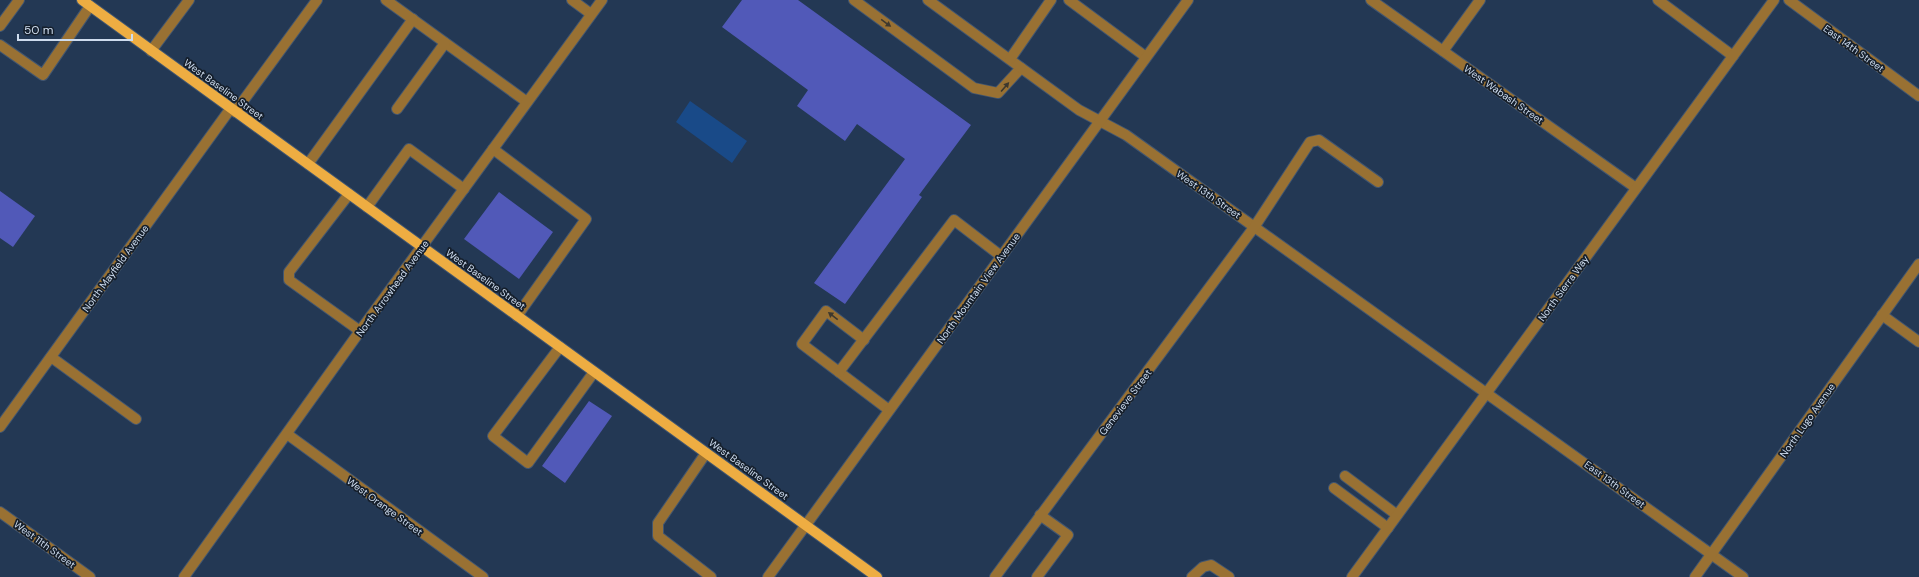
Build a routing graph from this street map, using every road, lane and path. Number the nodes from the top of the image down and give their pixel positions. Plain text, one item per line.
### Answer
1 (19, 0) edge
2 (82, 0) edge
3 (189, 0) edge
4 (317, 0) edge
5 (386, 0) edge
6 (572, 0) edge
7 (602, 0) edge
8 (854, 0) edge
9 (928, 0) edge
10 (1051, 0) edge
11 (1070, 0) edge
12 (1188, 0) edge
13 (1371, 0) edge
14 (1480, 0) edge
15 (1658, 0) edge
16 (1774, 0) edge
17 (1788, 0) edge
18 (90, 6) junction
19 (591, 14) junction
20 (413, 19) junction
21 (0, 26) edge
22 (445, 43) junction
23 (0, 45) edge
24 (152, 51) junction
25 (1442, 51) junction
26 (1733, 56) junction
27 (1146, 57) junction
28 (1010, 59) junction
29 (1021, 68) junction
30 (1919, 96) edge
31 (527, 102) junction
32 (397, 109) dead end
33 (233, 110) junction
34 (1100, 121) junction
35 (493, 149) junction
36 (308, 164) junction
37 (1378, 182) dead end
38 (1636, 188) junction
39 (464, 189) junction
40 (349, 194) junction
41 (367, 207) junction
42 (1255, 226) junction
43 (422, 247) junction
44 (1001, 256) junction
45 (1919, 264) edge
46 (1882, 315) junction
47 (517, 316) junction
48 (360, 331) junction
49 (864, 340) junction
50 (1919, 342) edge
51 (560, 347) junction
52 (51, 357) junction
53 (594, 372) junction
54 (839, 372) junction
55 (1487, 392) junction
56 (889, 410) junction
57 (136, 418) dead end
58 (0, 427) edge
59 (287, 434) junction
60 (706, 453) junction
61 (1345, 476) dead end
62 (1334, 488) dead end
63 (0, 512) edge
64 (1040, 515) junction
65 (1398, 515) junction
66 (806, 525) junction
67 (1388, 528) junction
68 (1712, 554) junction
69 (90, 577) edge
70 (184, 577) edge
71 (483, 577) edge
72 (711, 577) edge
73 (768, 577) edge
74 (877, 577) edge
75 (994, 577) edge
76 (1037, 577) edge
77 (1192, 577) edge
78 (1229, 577) edge
79 (1352, 577) edge
80 (1695, 577) edge
81 (1743, 577) edge

1 - 21 street
2 - 18 main road, West Baseline Street
3 - 24 street
4 - 33 street, North Mayfield Avenue
5 - 20 street
6 - 19 street
7 - 19 street, North Arrowhead Avenue
8 -> 29 street
9 - 28 street, West 13th Street
10 - 28 street
11 - 27 street
12 - 27 street, North Mountain View Avenue
13 - 25 street, West Wabash Street
14 - 25 street
15 - 26 street
16 - 26 street, North Sierra Way
17 - 30 street, East 14th Street
18 - 23 street
18 - 24 main road, West Baseline Street
19 - 31 street, North Arrowhead Avenue
20 - 22 street
20 - 36 street
22 - 31 street
22 - 32 street
24 - 33 main road, West Baseline Street
25 - 38 street, West Wabash Street
26 - 38 street, North Sierra Way
27 - 34 street, North Mountain View Avenue
28 - 29 street, West 13th Street
29 - 34 street, West 13th Street
31 - 35 street, North Arrowhead Avenue
33 - 36 main road, West Baseline Street
33 - 52 street, North Mayfield Avenue
34 - 42 street, West 13th Street
34 - 44 street, North Mountain View Avenue
35 - 39 street, North Arrowhead Avenue
35 - 47 street
36 - 40 main road, West Baseline Street
37 - 42 street, Genevieve Street
38 - 55 street, North Sierra Way
39 - 41 street
39 - 43 street, North Arrowhead Avenue
40 - 41 main road, West Baseline Street
40 - 48 street
41 - 43 main road, West Baseline Street
42 - 55 street, West 13th Street
42 - 64 street, Genevieve Street
43 - 47 main road, West Baseline Street
43 - 48 street, North Arrowhead Avenue
44 - 49 street
44 - 56 street, North Mountain View Avenue
45 - 46 street, North Lugo Avenue
46 - 50 street
46 - 68 street, North Lugo Avenue
47 - 51 main road, West Baseline Street
48 - 59 street, North Arrowhead Avenue
49 - 54 street
49 -> 54 street
51 - 53 main road, West Baseline Street
51 - 53 street
52 - 57 street
52 - 58 street, North Mayfield Avenue
53 - 60 main road, West Baseline Street
54 - 56 street
55 - 65 street, North Sierra Way
55 - 68 street, East 13th Street
56 - 66 street, North Mountain View Avenue
59 - 70 street, North Arrowhead Avenue
59 - 71 street, West Orange Street
60 - 66 main road, West Baseline Street
60 - 72 street
61 - 65 street
62 - 67 street
63 - 69 street, West 11th Street
64 - 75 street, Genevieve Street
64 - 76 street
65 - 67 street, North Sierra Way
66 - 73 street, North Mountain View Avenue
66 - 74 main road, West Baseline Street
67 - 79 street, North Sierra Way
68 - 80 street, North Lugo Avenue
68 - 81 street, East 13th Street
77 - 78 street

